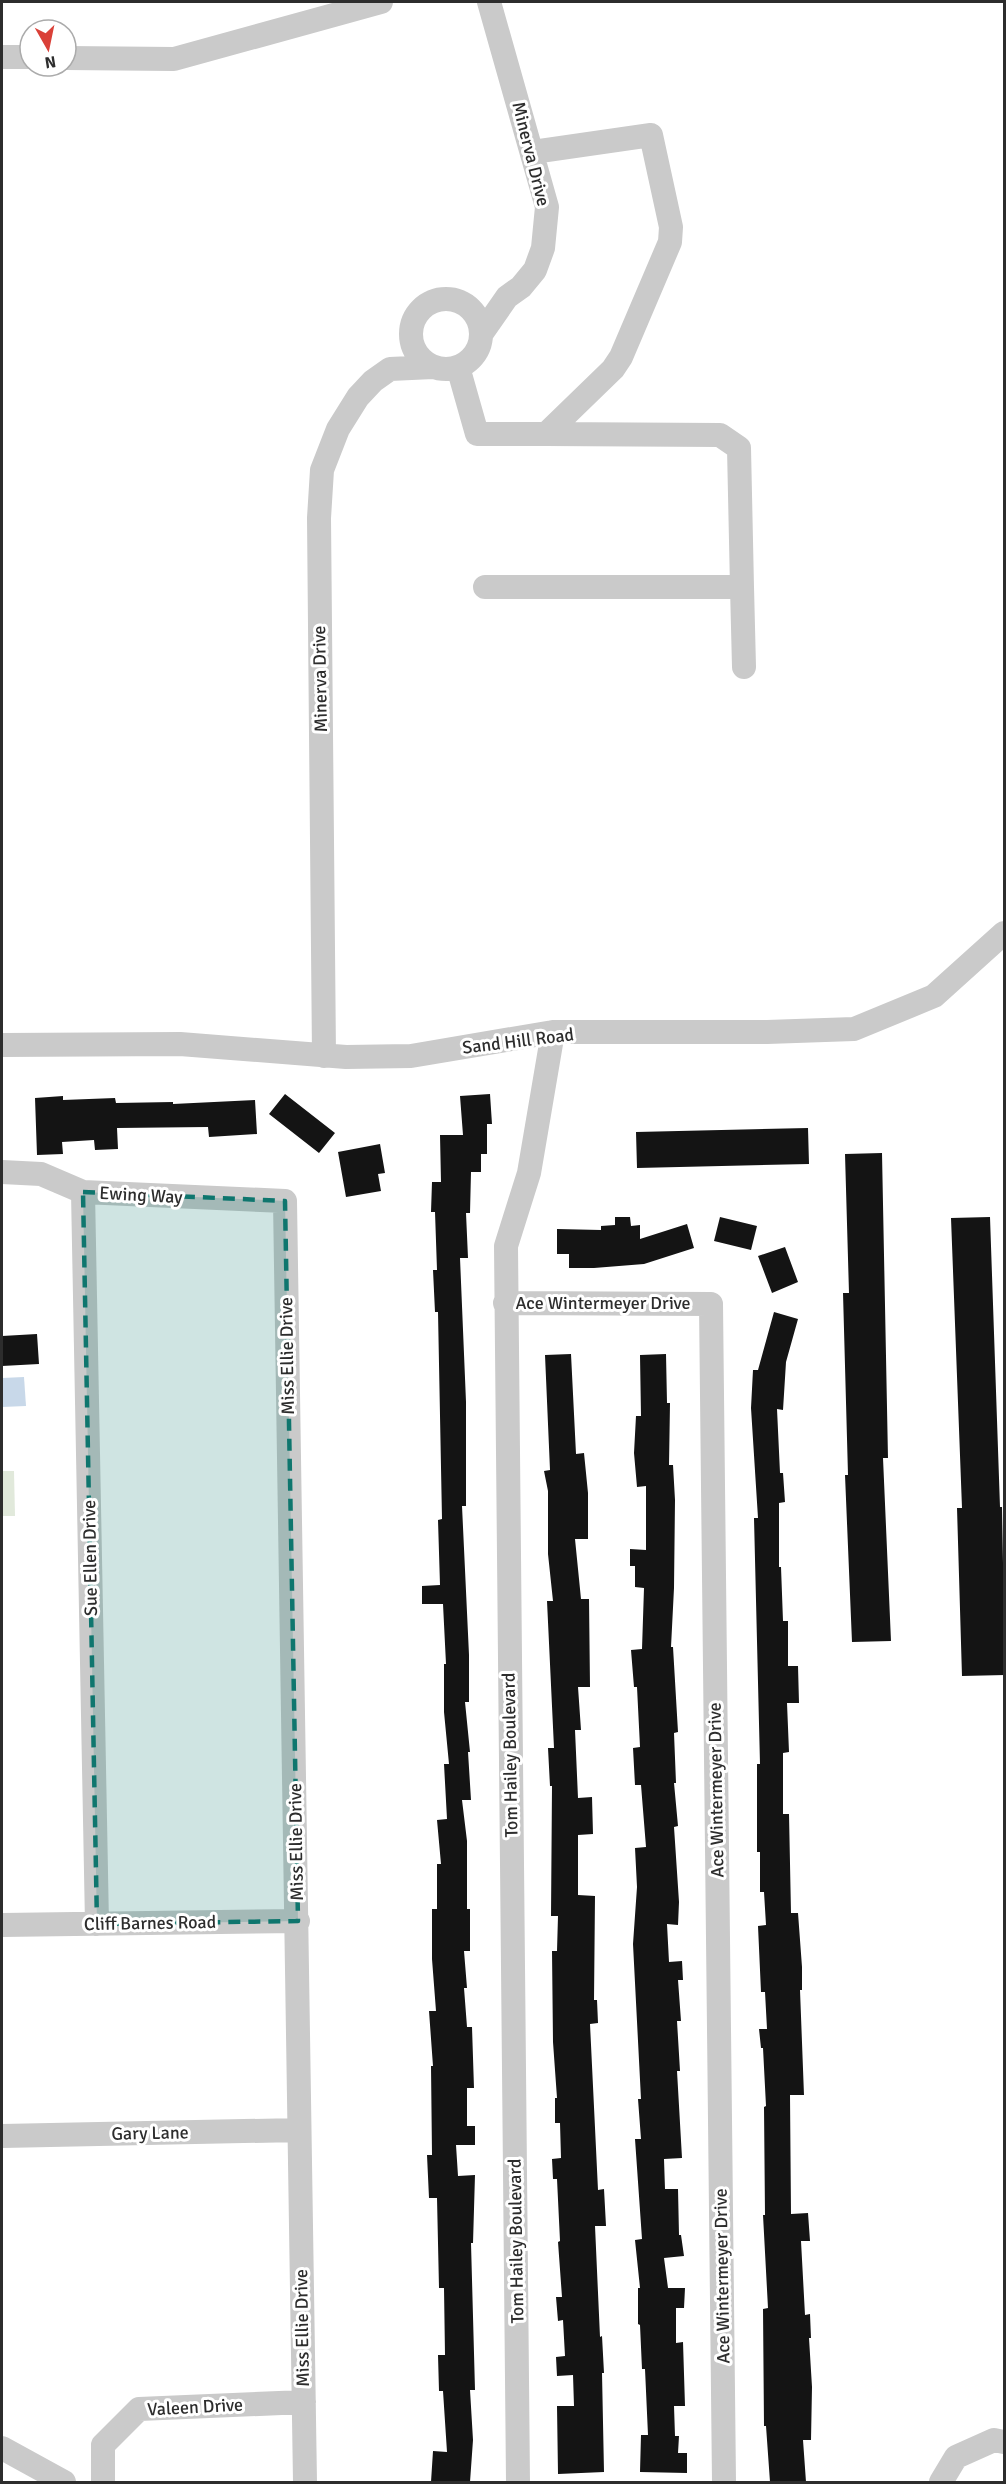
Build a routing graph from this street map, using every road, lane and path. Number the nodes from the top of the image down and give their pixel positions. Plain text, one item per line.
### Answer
1 (381, 2) edge
2 (489, 2) edge
3 (2, 57) edge
4 (18, 57) edge
5 (78, 58) edge
6 (533, 152) junction
7 (507, 297) junction
8 (464, 304) junction
9 (482, 333) junction
10 (411, 341) junction
11 (433, 367) junction
12 (458, 367) junction
13 (390, 369) junction
14 (546, 434) junction
15 (485, 587) dead end
16 (742, 587) junction
17 (744, 667) dead end
18 (1005, 933) edge
19 (553, 1032) junction
20 (2, 1045) edge
21 (324, 1056) junction
22 (2, 1172) edge
23 (83, 1192) junction
24 (285, 1202) joint
25 (505, 1303) junction
26 (297, 1921) junction
27 (97, 1924) junction
28 (2, 1925) edge
29 (299, 2130) junction
30 (2, 2136) edge
31 (304, 2402) junction
32 (1005, 2442) edge
33 (2, 2448) edge
34 (64, 2482) edge
35 (103, 2482) edge
36 (305, 2482) edge
37 (518, 2482) edge
38 (724, 2482) edge
39 (941, 2482) edge

1 - 5 street
2 - 6 street, Minerva Drive
3 - 4 street
6 - 7 street, Minerva Drive
6 - 14 street
7 - 8 street
7 - 9 street, Minerva Drive
8 - 9 street
8 - 10 street
9 - 12 street
10 - 11 street
10 - 13 street, Minerva Drive
11 - 12 street
11 - 13 street
12 - 14 street
13 - 21 street, Minerva Drive
14 - 16 street
15 - 16 street
16 - 17 street
18 - 19 street, Sand Hill Road
19 - 21 street, Sand Hill Road
19 - 25 street, Tom Hailey Boulevard
20 - 21 street, Sand Hill Road
22 - 23 street, Ewing Way
23 - 24 street, Ewing Way
23 - 27 street, Sue Ellen Drive
24 - 26 street, Miss Ellie Drive
25 - 37 street, Tom Hailey Boulevard
25 - 38 street, Ace Wintermeyer Drive
26 - 27 street, Cliff Barnes Road
26 - 29 street, Miss Ellie Drive
27 - 28 street, Cliff Barnes Road
29 - 30 street, Gary Lane
29 - 31 street, Miss Ellie Drive
31 - 35 street, Valeen Drive
31 - 36 street, Miss Ellie Drive
32 - 39 street
33 - 34 street

